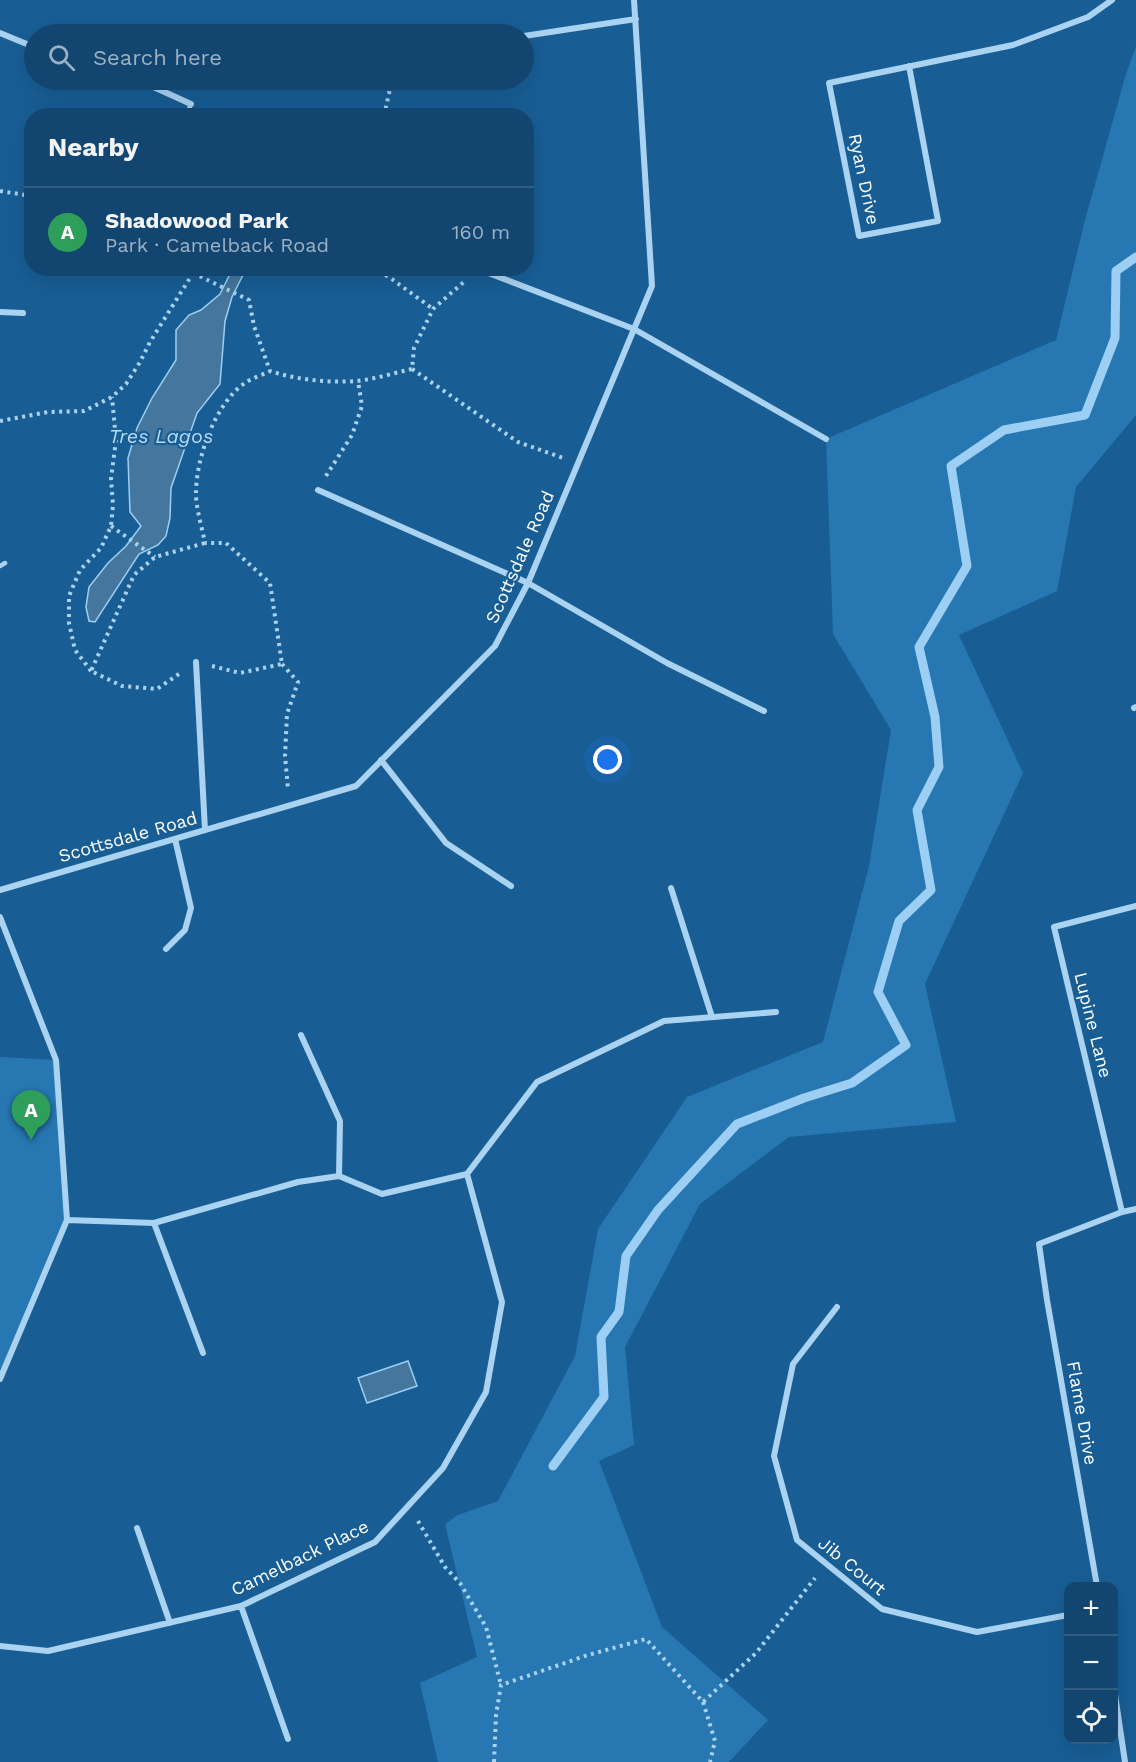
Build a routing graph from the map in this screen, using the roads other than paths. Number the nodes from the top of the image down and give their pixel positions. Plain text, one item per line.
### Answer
1 (634, 0) edge
2 (1112, 0) edge
3 (636, 19) junction
4 (0, 33) edge
5 (534, 34) edge
6 (24, 43) edge
7 (909, 66) junction
8 (160, 90) edge
9 (191, 104) joint
10 (189, 108) edge
11 (496, 276) edge
12 (0, 312) edge
13 (22, 313) dead end
14 (634, 329) junction
15 (826, 439) dead end
16 (318, 490) road end
17 (528, 583) junction
18 (196, 662) road end
19 (764, 711) dead end
20 (381, 760) junction
21 (205, 830) junction
22 (175, 839) junction
23 (511, 886) dead end
24 (671, 888) dead end
25 (0, 890) edge
26 (1136, 906) edge
27 (0, 917) edge
28 (166, 950) dead end
29 (776, 1012) dead end
30 (712, 1017) junction
31 (301, 1035) dead end
32 (467, 1174) junction
33 (339, 1176) junction
34 (1136, 1209) edge
35 (1122, 1212) junction
36 (67, 1220) junction
37 (154, 1223) junction
38 (837, 1307) dead end
39 (203, 1353) dead end
40 (0, 1379) edge
41 (137, 1528) dead end
42 (1096, 1582) edge
43 (241, 1606) junction
44 (1064, 1616) edge
45 (170, 1623) junction
46 (0, 1646) edge
47 (1113, 1690) edge
48 (288, 1739) dead end
49 (1125, 1762) edge

1 - 3 street, Scottsdale Road
2 - 7 street, Ryan Drive
3 - 5 street
3 - 14 street, Scottsdale Road
4 - 6 street
7 - 7 street, Ryan Drive
8 - 9 street
9 - 10 lane
11 - 14 street
12 - 13 street
14 - 15 street
14 - 17 street, Scottsdale Road
16 - 17 street
17 - 19 street
17 - 20 street, Scottsdale Road
18 - 21 street
20 - 21 street, Scottsdale Road
20 - 23 street
21 - 22 street, Scottsdale Road
22 - 25 street, Scottsdale Road
22 - 28 street
24 - 30 street
26 - 35 street, Lupine Lane
27 - 36 street
29 - 30 street
30 - 32 street
31 - 33 street
32 - 33 street
32 - 43 street, Camelback Place
33 - 37 street
34 - 35 street
35 - 42 street, Flame Drive
36 - 37 street
36 - 40 street
37 - 39 street
38 - 44 street, Jib Court
41 - 45 street
43 - 45 street, Camelback Place
43 - 48 street
45 - 46 street, Camelback Place
47 - 49 street

